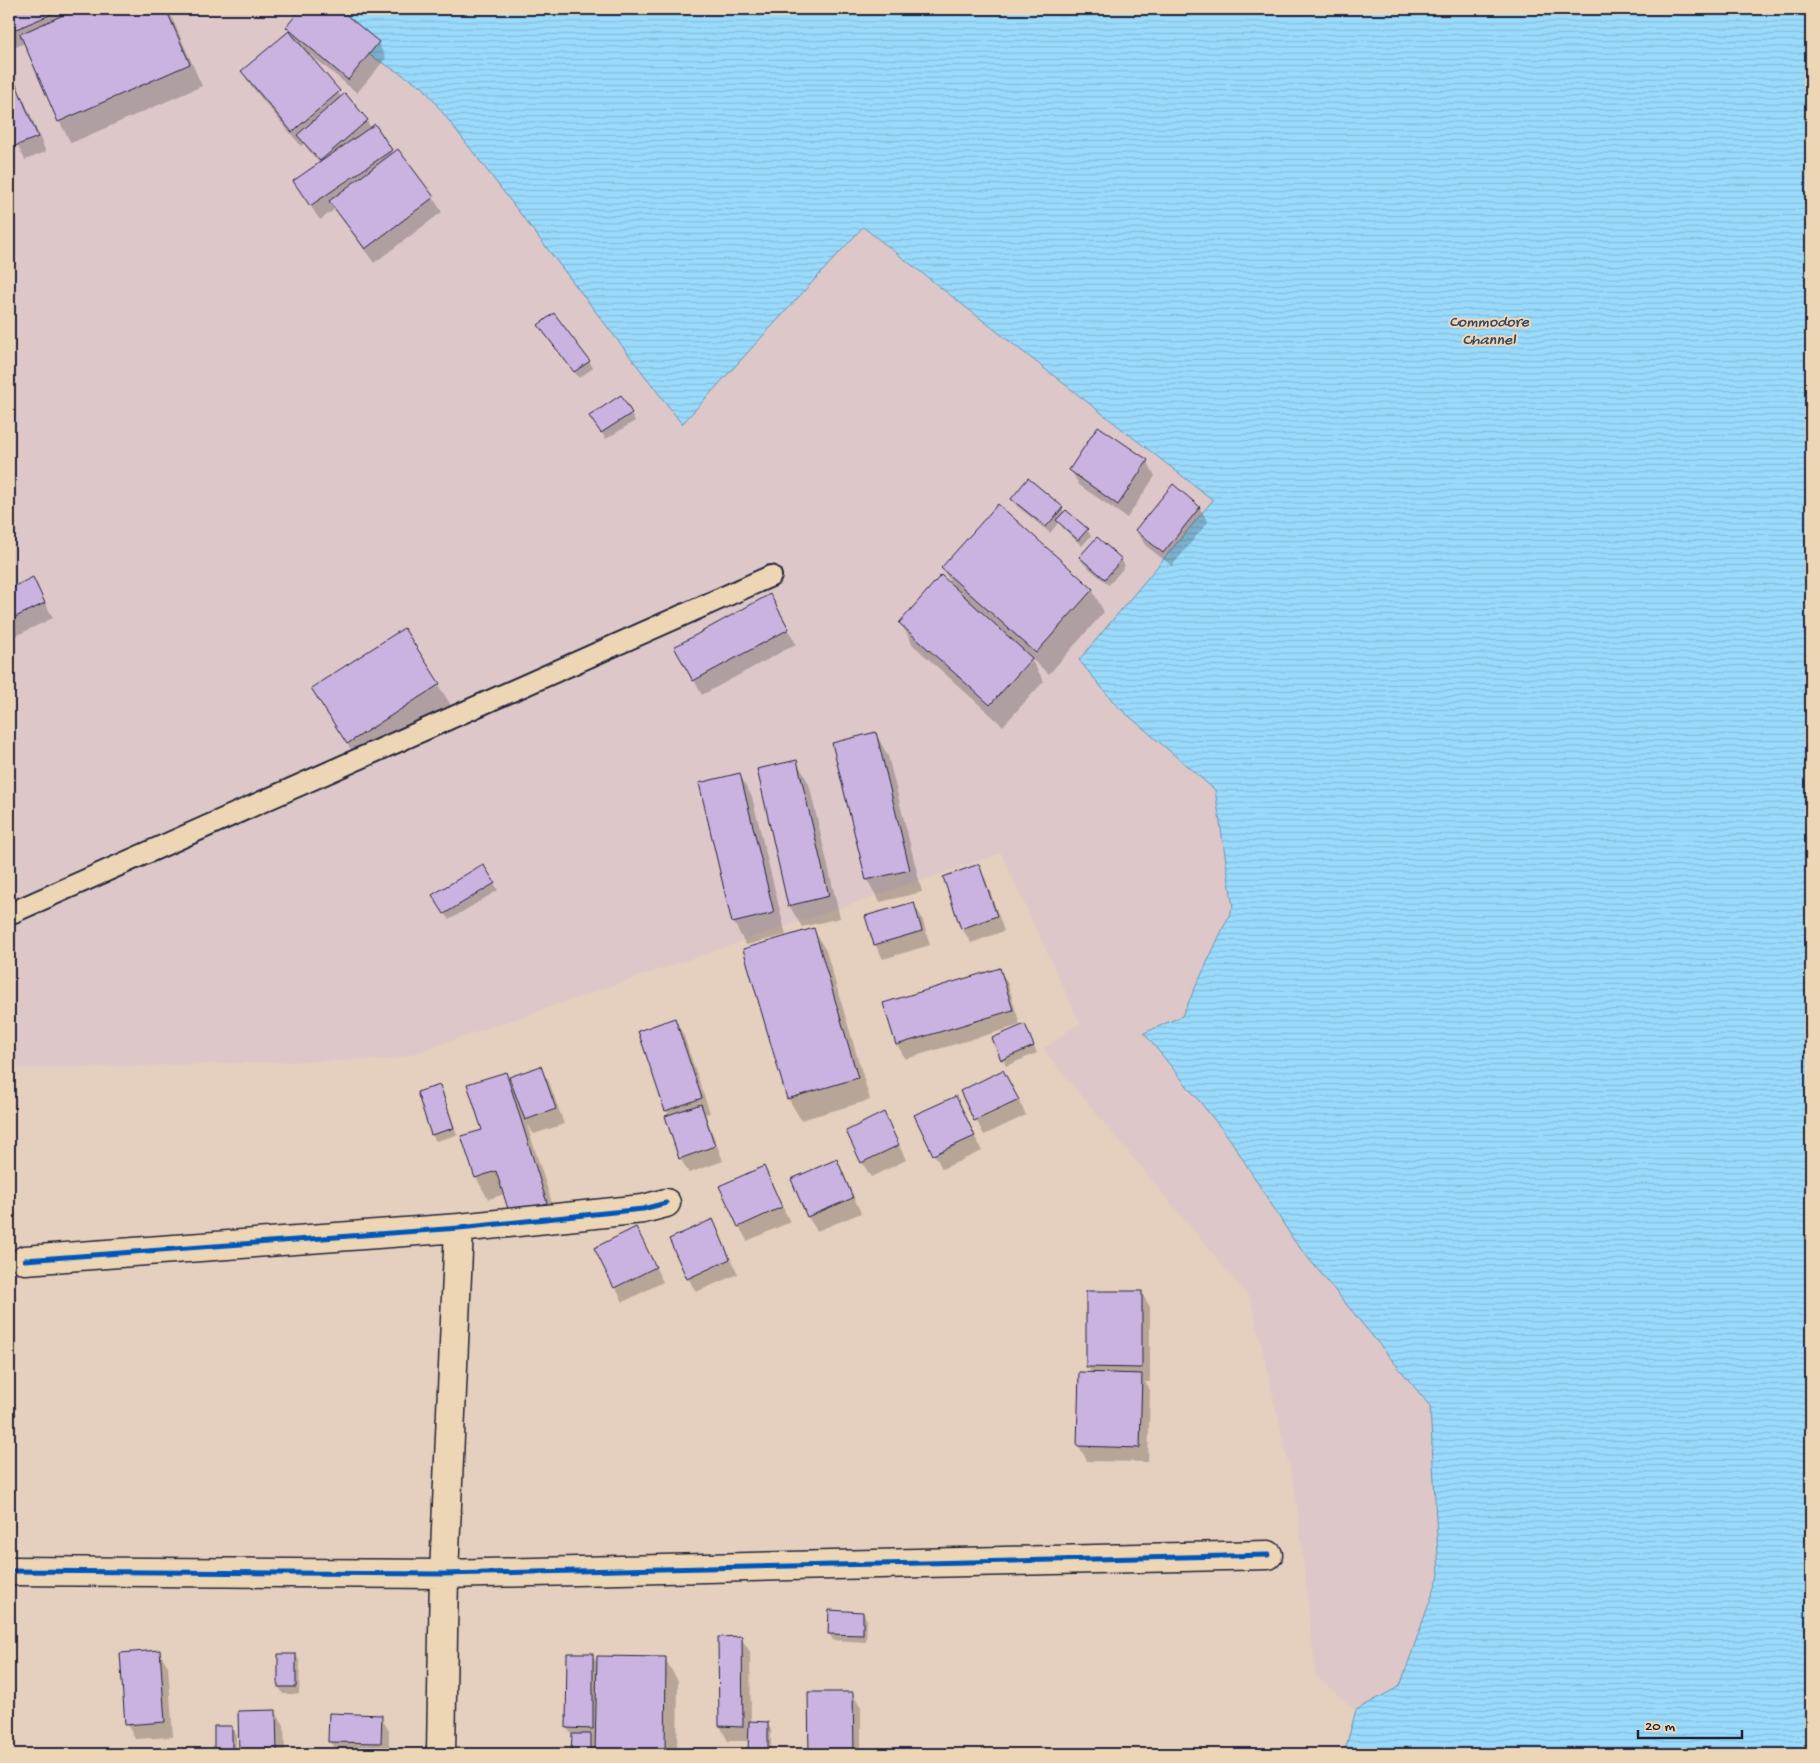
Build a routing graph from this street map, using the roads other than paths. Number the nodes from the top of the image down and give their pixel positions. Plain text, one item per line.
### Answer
1 (771, 576) dead end
2 (9, 914) edge
3 (666, 1203) dead end
4 (459, 1228) junction
5 (25, 1260) dead end
6 (1268, 1555) dead end
7 (9, 1571) edge
8 (444, 1574) junction
9 (441, 1754) edge

1 - 2 lane
3 - 4 street
4 - 5 street
4 - 8 street
6 - 8 street
7 - 8 street
8 - 9 street

